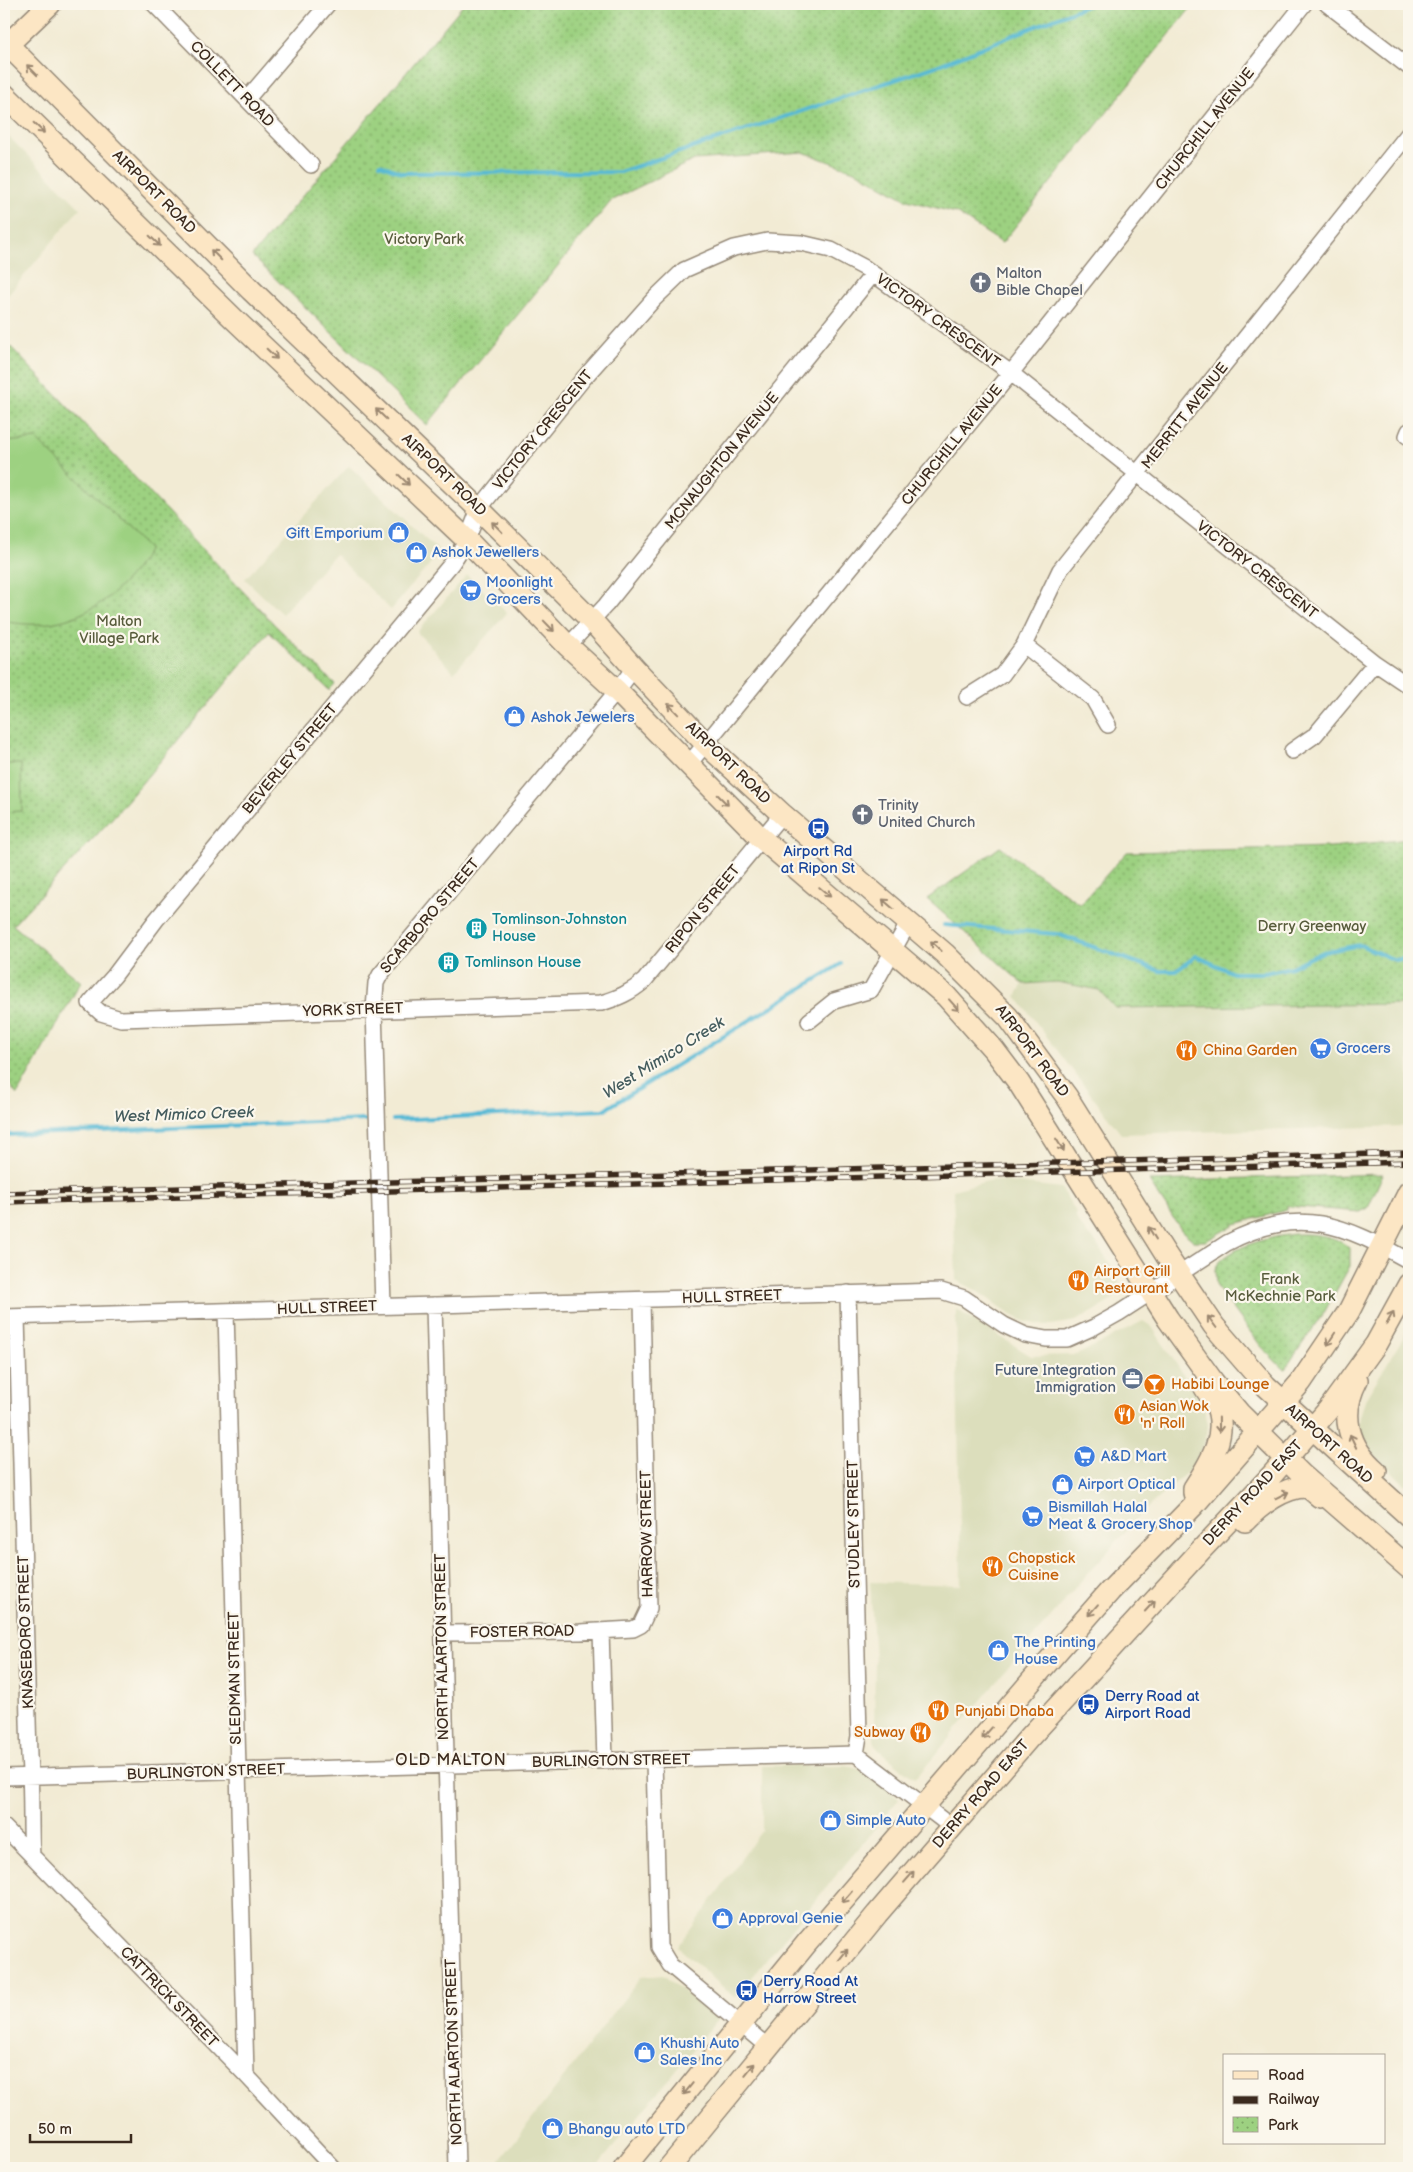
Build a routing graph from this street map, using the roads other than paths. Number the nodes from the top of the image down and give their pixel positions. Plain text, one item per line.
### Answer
1 (50, 4) edge
2 (154, 4) edge
3 (328, 4) edge
4 (1304, 4) edge
5 (1327, 4) edge
6 (5, 44) edge
7 (1409, 67) edge
8 (4, 94) edge
9 (247, 99) junction
10 (1409, 133) edge
11 (310, 165) dead end
12 (141, 179) junction
13 (116, 204) junction
14 (874, 274) junction
15 (251, 290) junction
16 (234, 319) junction
17 (1011, 373) junction
18 (1138, 476) junction
19 (480, 508) junction
20 (466, 540) junction
21 (592, 621) junction
22 (1024, 645) junction
23 (568, 646) junction
24 (1375, 663) junction
25 (634, 668) junction
26 (1409, 686) edge
27 (617, 691) junction
28 (967, 697) dead end
29 (1108, 725) dead end
30 (707, 744) junction
31 (1292, 751) dead end
32 (688, 766) junction
33 (782, 814) junction
34 (761, 838) junction
35 (909, 922) junction
36 (894, 951) junction
37 (619, 998) joint
38 (90, 1003) joint
39 (374, 1009) junction
40 (809, 1021) dead end
41 (1409, 1192) edge
42 (1383, 1246) junction
43 (1409, 1261) edge
44 (1179, 1274) junction
45 (1409, 1284) edge
46 (1150, 1292) junction
47 (848, 1293) junction
48 (642, 1300) junction
49 (434, 1305) junction
50 (383, 1306) junction
51 (226, 1311) junction
52 (10, 1317) edge
53 (1376, 1344) junction
54 (1199, 1364) junction
55 (1283, 1402) junction
56 (1312, 1429) junction
57 (1258, 1432) junction
58 (1286, 1459) junction
59 (1409, 1502) edge
60 (1193, 1506) junction
61 (1409, 1516) edge
62 (1201, 1550) junction
63 (1402, 1561) edge
64 (601, 1631) junction
65 (443, 1633) junction
66 (856, 1754) junction
67 (654, 1760) junction
68 (605, 1761) junction
69 (446, 1765) junction
70 (238, 1772) junction
71 (30, 1776) junction
72 (4, 1777) edge
73 (924, 1806) junction
74 (4, 1827) edge
75 (953, 1828) junction
76 (32, 1856) junction
77 (741, 2024) junction
78 (768, 2047) junction
79 (246, 2075) junction
80 (333, 2168) edge
81 (457, 2168) edge
82 (624, 2168) edge
83 (669, 2168) edge

1 - 6 main road
2 - 9 street, COLLETT ROAD
3 - 9 street
4 - 17 street, CHURCHILL AVENUE
5 - 7 street
12 -> 6 main road, AIRPORT ROAD
8 -> 13 main road, AIRPORT ROAD
9 - 11 street, COLLETT ROAD
10 - 18 street, MERRITT AVENUE
12 - 13 main road
15 -> 12 main road, AIRPORT ROAD
13 -> 16 main road, AIRPORT ROAD
14 - 17 street, VICTORY CRESCENT
14 - 19 street, VICTORY CRESCENT
14 - 21 street, MCNAUGHTON AVENUE
15 - 16 main road
19 -> 15 main road, AIRPORT ROAD
16 -> 20 main road, AIRPORT ROAD
17 - 18 street, VICTORY CRESCENT
17 - 30 street, CHURCHILL AVENUE
18 - 22 street, MERRITT AVENUE
18 - 24 street, VICTORY CRESCENT
19 - 20 street, BEVERLEY STREET
21 -> 19 main road, AIRPORT ROAD
20 -> 23 main road, AIRPORT ROAD
20 - 38 street, BEVERLEY STREET
21 - 23 street, MCNAUGHTON AVENUE
21 - 25 main road, AIRPORT ROAD
22 - 28 street, MERRITT AVENUE
22 - 29 street
23 - 27 main road, AIRPORT ROAD
24 - 26 street, VICTORY CRESCENT
24 - 31 street
25 - 27 street, SCARBORO STREET
30 -> 25 main road, AIRPORT ROAD
27 - 32 main road, AIRPORT ROAD
27 - 39 street, SCARBORO STREET
30 - 32 street, CHURCHILL AVENUE
30 - 33 main road, AIRPORT ROAD
32 -> 34 main road, AIRPORT ROAD
33 - 34 street, RIPON STREET
35 -> 33 main road, AIRPORT ROAD
34 -> 36 main road, AIRPORT ROAD
34 - 37 street, RIPON STREET
35 - 36 street
44 -> 35 main road, AIRPORT ROAD
36 - 40 street
36 -> 46 main road, AIRPORT ROAD
37 - 39 street, YORK STREET
38 - 39 street, YORK STREET
39 - 50 street, SCARBORO STREET
41 - 42 main road
42 - 43 street, HULL STREET
42 - 44 street, HULL STREET
42 -> 55 main road
44 - 46 street, HULL STREET
55 -> 44 main road, AIRPORT ROAD
53 -> 45 main road, DERRY ROAD EAST
46 - 47 street, HULL STREET
46 - 54 main road, AIRPORT ROAD
47 - 48 street, HULL STREET
47 - 66 street, STUDLEY STREET
48 - 49 street, HULL STREET
48 - 64 street, HARROW STREET
49 - 50 street, HULL STREET
49 - 65 street, NORTH ALARTON STREET
50 - 51 street, HULL STREET
51 - 52 street, HULL STREET
51 - 70 street, SLEDMAN STREET
52 - 71 street, KNASEBORO STREET
53 - 56 main road, DERRY ROAD EAST
59 -> 53 main road
54 - 57 main road, AIRPORT ROAD
54 -> 60 main road
55 - 56 main road, AIRPORT ROAD
55 - 57 main road
56 - 58 main road, DERRY ROAD EAST
56 - 61 main road, AIRPORT ROAD
57 - 58 main road, AIRPORT ROAD
57 - 60 main road
58 - 62 main road, DERRY ROAD EAST
58 - 63 main road, AIRPORT ROAD
60 -> 73 main road
62 -> 63 main road
75 -> 62 main road, DERRY ROAD EAST
64 - 65 street, FOSTER ROAD
64 - 68 street
65 - 69 street, NORTH ALARTON STREET
66 - 67 street, BURLINGTON STREET
66 - 73 street
67 - 68 street, BURLINGTON STREET
67 - 77 street
68 - 69 street, BURLINGTON STREET
69 - 70 street, BURLINGTON STREET
69 - 81 street, NORTH ALARTON STREET
70 - 71 street, BURLINGTON STREET
70 - 79 street, SLEDMAN STREET
71 - 72 street, BURLINGTON STREET
71 - 76 street, KNASEBORO STREET
73 - 75 street
73 -> 77 main road
74 - 76 street, CATTRICK STREET
78 -> 75 main road, DERRY ROAD EAST
76 - 79 street, CATTRICK STREET
77 - 78 street
77 -> 82 main road
83 -> 78 main road, DERRY ROAD EAST
79 - 80 street, CATTRICK STREET

